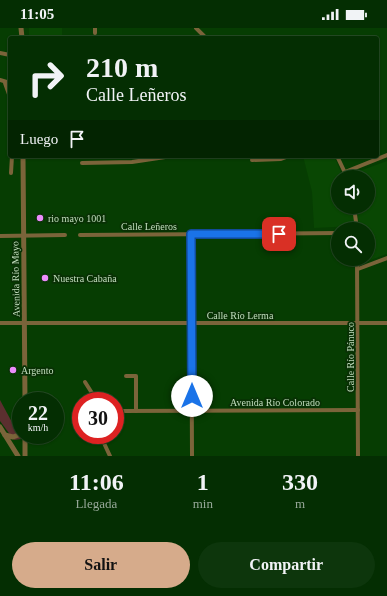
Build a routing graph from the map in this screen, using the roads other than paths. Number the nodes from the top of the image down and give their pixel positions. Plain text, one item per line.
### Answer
1 (95, 28) edge
2 (196, 28) edge
3 (95, 33) dead end
4 (204, 36) edge
5 (0, 80) edge
6 (5, 83) joint
7 (8, 92) edge
8 (387, 155) edge
9 (12, 158) edge
10 (23, 158) edge
11 (159, 158) edge
12 (284, 158) edge
13 (339, 158) edge
14 (252, 160) dead end
15 (82, 163) dead end
16 (344, 170) edge
17 (350, 170) edge
18 (11, 173) dead end
19 (331, 233) edge
20 (191, 234) junction
21 (65, 235) dead end
22 (80, 235) dead end
23 (0, 236) edge
24 (24, 236) junction
25 (387, 258) edge
26 (358, 269) joint
27 (0, 323) edge
28 (191, 323) junction
29 (358, 323) junction
30 (387, 323) edge
31 (25, 324) junction
32 (126, 376) dead end
33 (85, 382) dead end
34 (25, 392) edge
35 (92, 392) edge
36 (358, 410) junction
37 (124, 411) edge
38 (136, 411) junction
39 (192, 411) junction
40 (0, 427) edge
41 (5, 435) junction
42 (12, 437) edge
43 (25, 444) edge
44 (104, 444) edge
45 (18, 456) edge
46 (25, 456) edge
47 (110, 456) edge
48 (192, 456) edge
49 (358, 456) edge

1 - 3 street
2 - 4 street
5 - 6 street
6 - 7 street
8 - 17 street
9 - 18 street
10 - 24 street, Avenida Río Mayo
11 - 15 street
12 - 14 street
13 - 16 street
19 - 20 street, Calle Leñeros
20 - 22 street, Calle Leñeros
20 - 28 street
21 - 24 street
23 - 24 street
24 - 31 street, Avenida Río Mayo
25 - 26 street
26 - 29 street, Calle Río Pánuco
27 - 31 street, Calle Río Lerma
28 - 29 street, Calle Río Lerma
28 - 31 street, Calle Río Lerma
28 - 39 street
29 - 30 street, Calle Río Lerma
29 - 36 street, Calle Río Pánuco
31 - 34 street, Avenida Río Mayo
32 - 38 street
33 - 35 street
36 - 39 street, Avenida Río Colorado
36 - 49 street, Calle Río Pánuco
37 - 38 street, Avenida Río Colorado
38 - 39 street, Avenida Río Colorado
39 - 48 street
40 - 41 street
41 - 42 street
41 - 45 street
43 - 46 street
44 - 47 street

